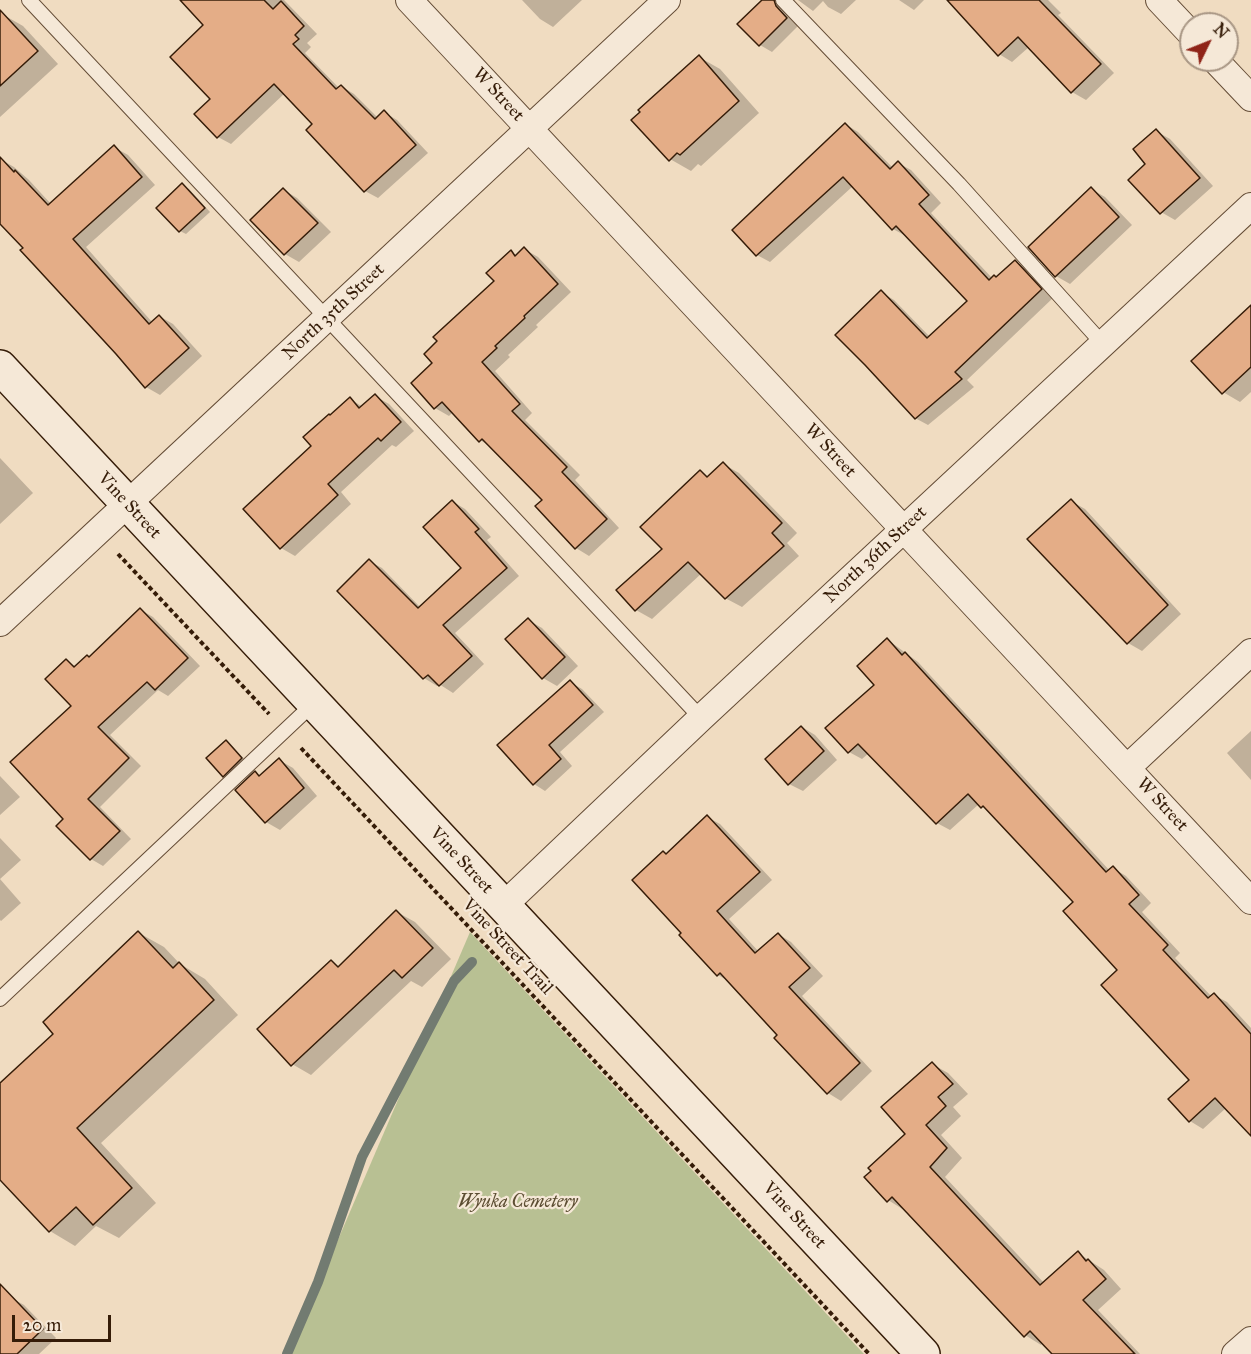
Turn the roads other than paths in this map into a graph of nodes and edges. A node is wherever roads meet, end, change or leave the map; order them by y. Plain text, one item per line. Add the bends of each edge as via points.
1 (29, 0) edge
2 (409, 0) edge
3 (667, 0) edge
4 (783, 0) edge
5 (1159, 0) edge
6 (1179, 21) edge
7 (1226, 72) edge
8 (1251, 98) edge
9 (530, 129) junction
10 (1251, 206) edge
11 (327, 320) junction
12 (1103, 344) junction
13 (0, 367) edge
14 (128, 504) junction
15 (903, 530) junction
16 (0, 623) edge
17 (1251, 652) edge
18 (313, 704) junction
19 (701, 718) junction
20 (1127, 768) junction
21 (1251, 901) edge
22 (503, 906) junction
23 (0, 999) edge
24 (1251, 1340) edge
25 (923, 1354) edge
26 (1236, 1354) edge

1 - 11 lane
2 - 9 street, W Street
3 - 9 street, North 35th Street
4 - 12 lane via 959,184
5 - 6 street
7 - 8 street
9 - 11 street, North 35th Street
9 - 15 street, W Street
10 - 12 street, North 36th Street
11 - 14 street, North 35th Street
11 - 19 lane
12 - 15 street, North 36th Street
13 - 14 main road, Vine Street
14 - 16 street, North 35th Street
14 - 18 main road, Vine Street
15 - 19 street, North 36th Street
15 - 20 street, W Street
17 - 20 street
18 - 22 main road, Vine Street
18 - 23 lane
19 - 22 street, North 36th Street
20 - 21 street, W Street
22 - 25 main road, Vine Street
24 - 26 street

